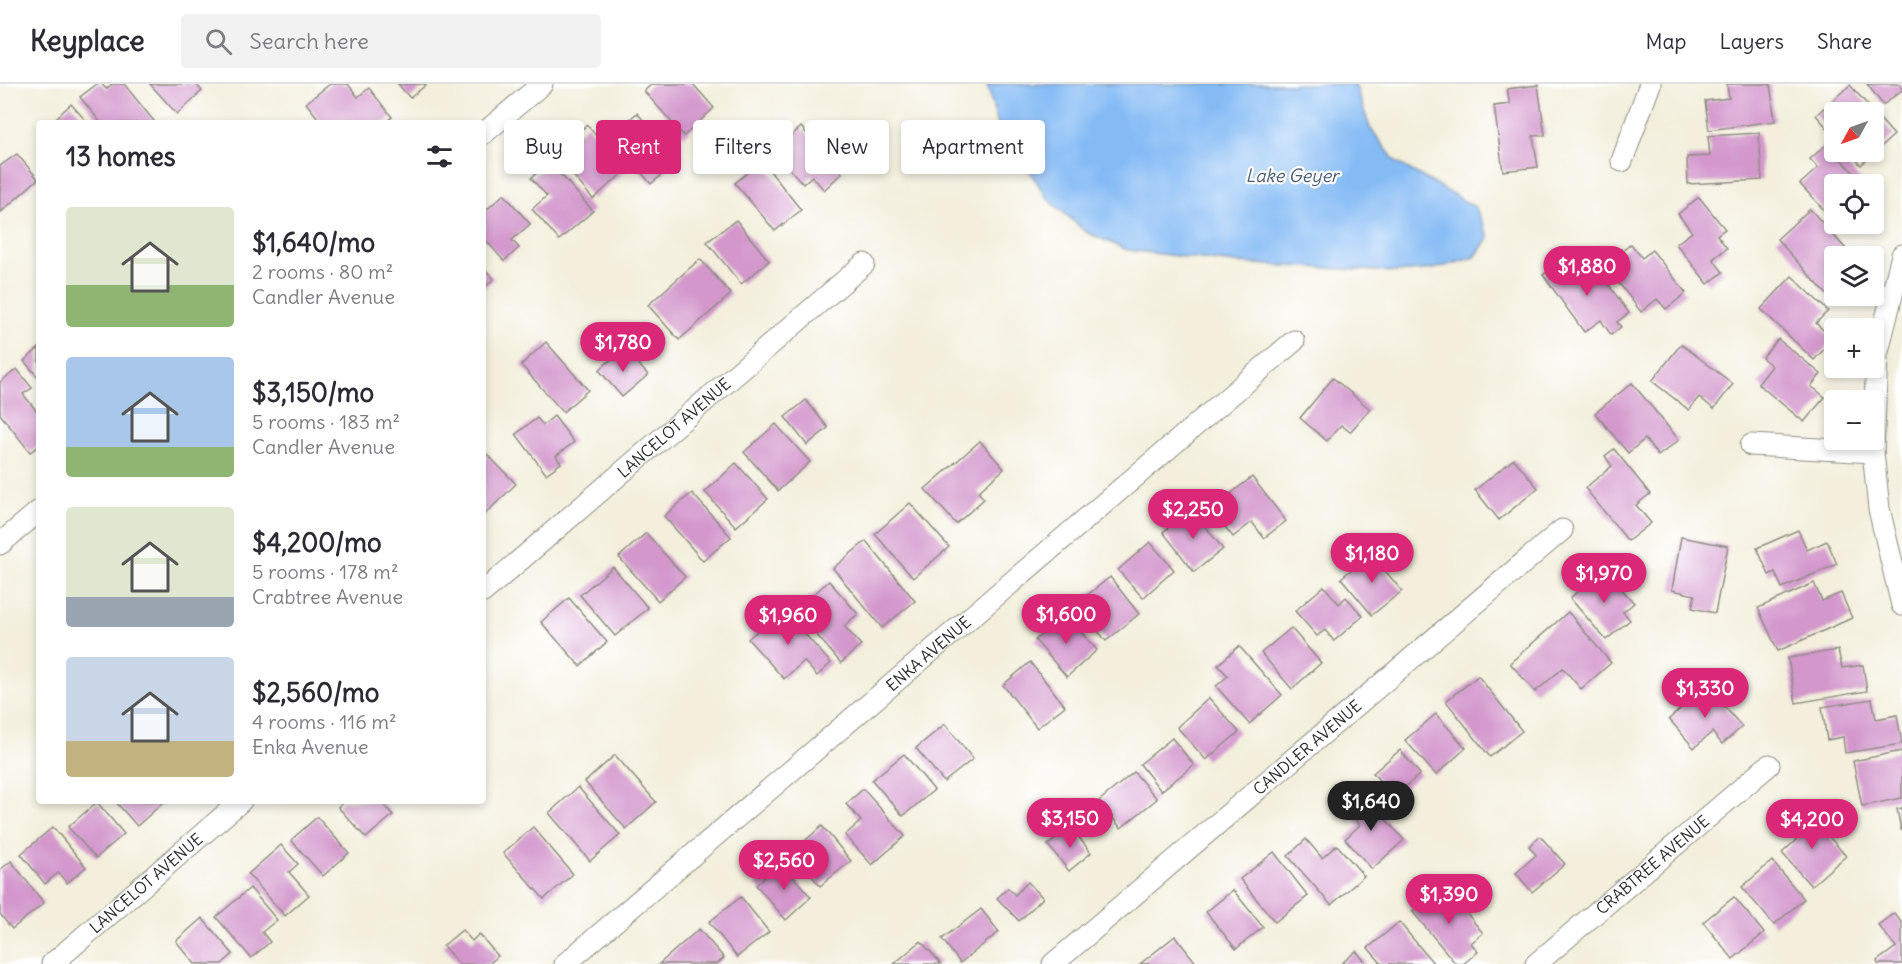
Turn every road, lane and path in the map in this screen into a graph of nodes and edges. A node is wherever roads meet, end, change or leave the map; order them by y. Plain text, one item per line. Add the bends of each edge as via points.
1 (542, 84) edge
2 (1650, 84) edge
3 (486, 131) edge
4 (1622, 161) dead end
5 (1902, 255) edge
6 (864, 264) dead end
7 (1294, 341) dead end
8 (1751, 445) dead end
9 (1873, 452) junction
10 (36, 514) edge
11 (1562, 530) dead end
12 (0, 544) edge
13 (486, 589) edge
14 (1902, 605) edge
15 (1769, 765) dead end
16 (238, 804) edge
17 (52, 964) edge
18 (565, 964) edge
19 (1053, 964) edge
20 (1536, 964) edge

1 - 3 street
2 - 4 street
5 - 9 street via 1877,355
6 - 13 street, LANCELOT AVENUE
7 - 18 street, ENKA AVENUE
8 - 9 street
9 - 14 street via 1879,510
10 - 12 street
11 - 19 street, CANDLER AVENUE
15 - 20 street, CRABTREE AVENUE
16 - 17 street, LANCELOT AVENUE

